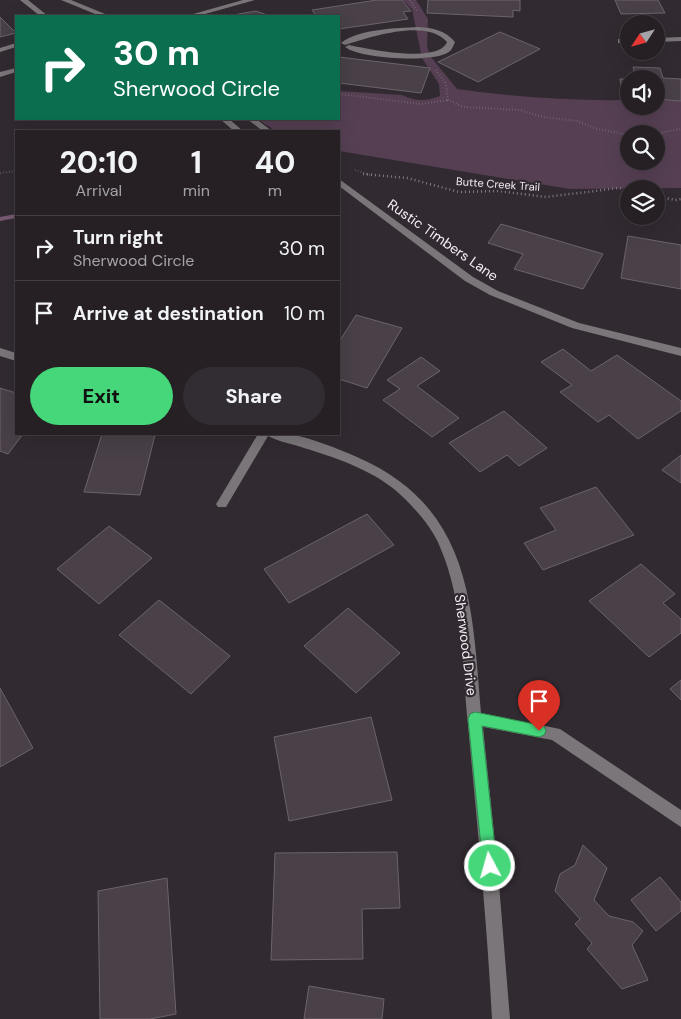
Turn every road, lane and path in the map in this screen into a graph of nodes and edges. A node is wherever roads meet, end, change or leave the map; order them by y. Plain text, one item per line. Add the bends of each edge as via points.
1 (24, 0) edge
2 (65, 0) edge
3 (251, 0) edge
4 (410, 0) edge
5 (43, 15) edge
6 (103, 15) edge
7 (194, 15) edge
8 (422, 29) junction
9 (681, 39) edge
10 (665, 40) edge
11 (344, 44) edge
12 (15, 45) edge
13 (0, 50) edge
14 (424, 54) junction
15 (15, 70) edge
16 (0, 75) edge
17 (340, 94) edge
18 (448, 100) junction
19 (225, 120) edge
20 (252, 120) edge
21 (681, 129) edge
22 (238, 130) edge
23 (267, 130) edge
24 (665, 132) edge
25 (620, 133) edge
26 (348, 166) dead end
27 (15, 171) edge
28 (0, 173) edge
29 (340, 183) edge
30 (620, 188) edge
31 (665, 198) edge
32 (681, 199) edge
33 (0, 352) edge
34 (681, 352) edge
35 (15, 358) edge
36 (263, 435) edge
37 (276, 435) edge
38 (222, 504) dead end
39 (475, 719) junction
40 (681, 819) edge
41 (501, 1019) edge

1 - 5 street
2 - 6 street
3 - 7 street
4 - 8 path via 420,14
8 - 11 street via 356,37
8 - 14 street via 442,33 451,42 443,52
9 - 10 street
11 - 14 street via 402,55
12 - 13 street
14 - 18 path via 445,81 449,90
15 - 16 street
17 - 18 path via 422,104
18 - 25 path via 463,107 520,110 543,117 578,121
19 - 22 street
20 - 23 street
21 - 24 path
26 - 30 path, Butte Creek Trail via 365,175 408,178 459,192 498,191 546,197
27 - 28 path
29 - 34 street, Rustic Timbers Lane via 469,279 494,293 576,326
31 - 32 path
33 - 35 street
36 - 38 street
37 - 39 street, Sherwood Drive via 343,457 390,479 437,528 452,557 462,603
39 - 40 street via 555,734
39 - 41 street, Sherwood Drive via 496,921

